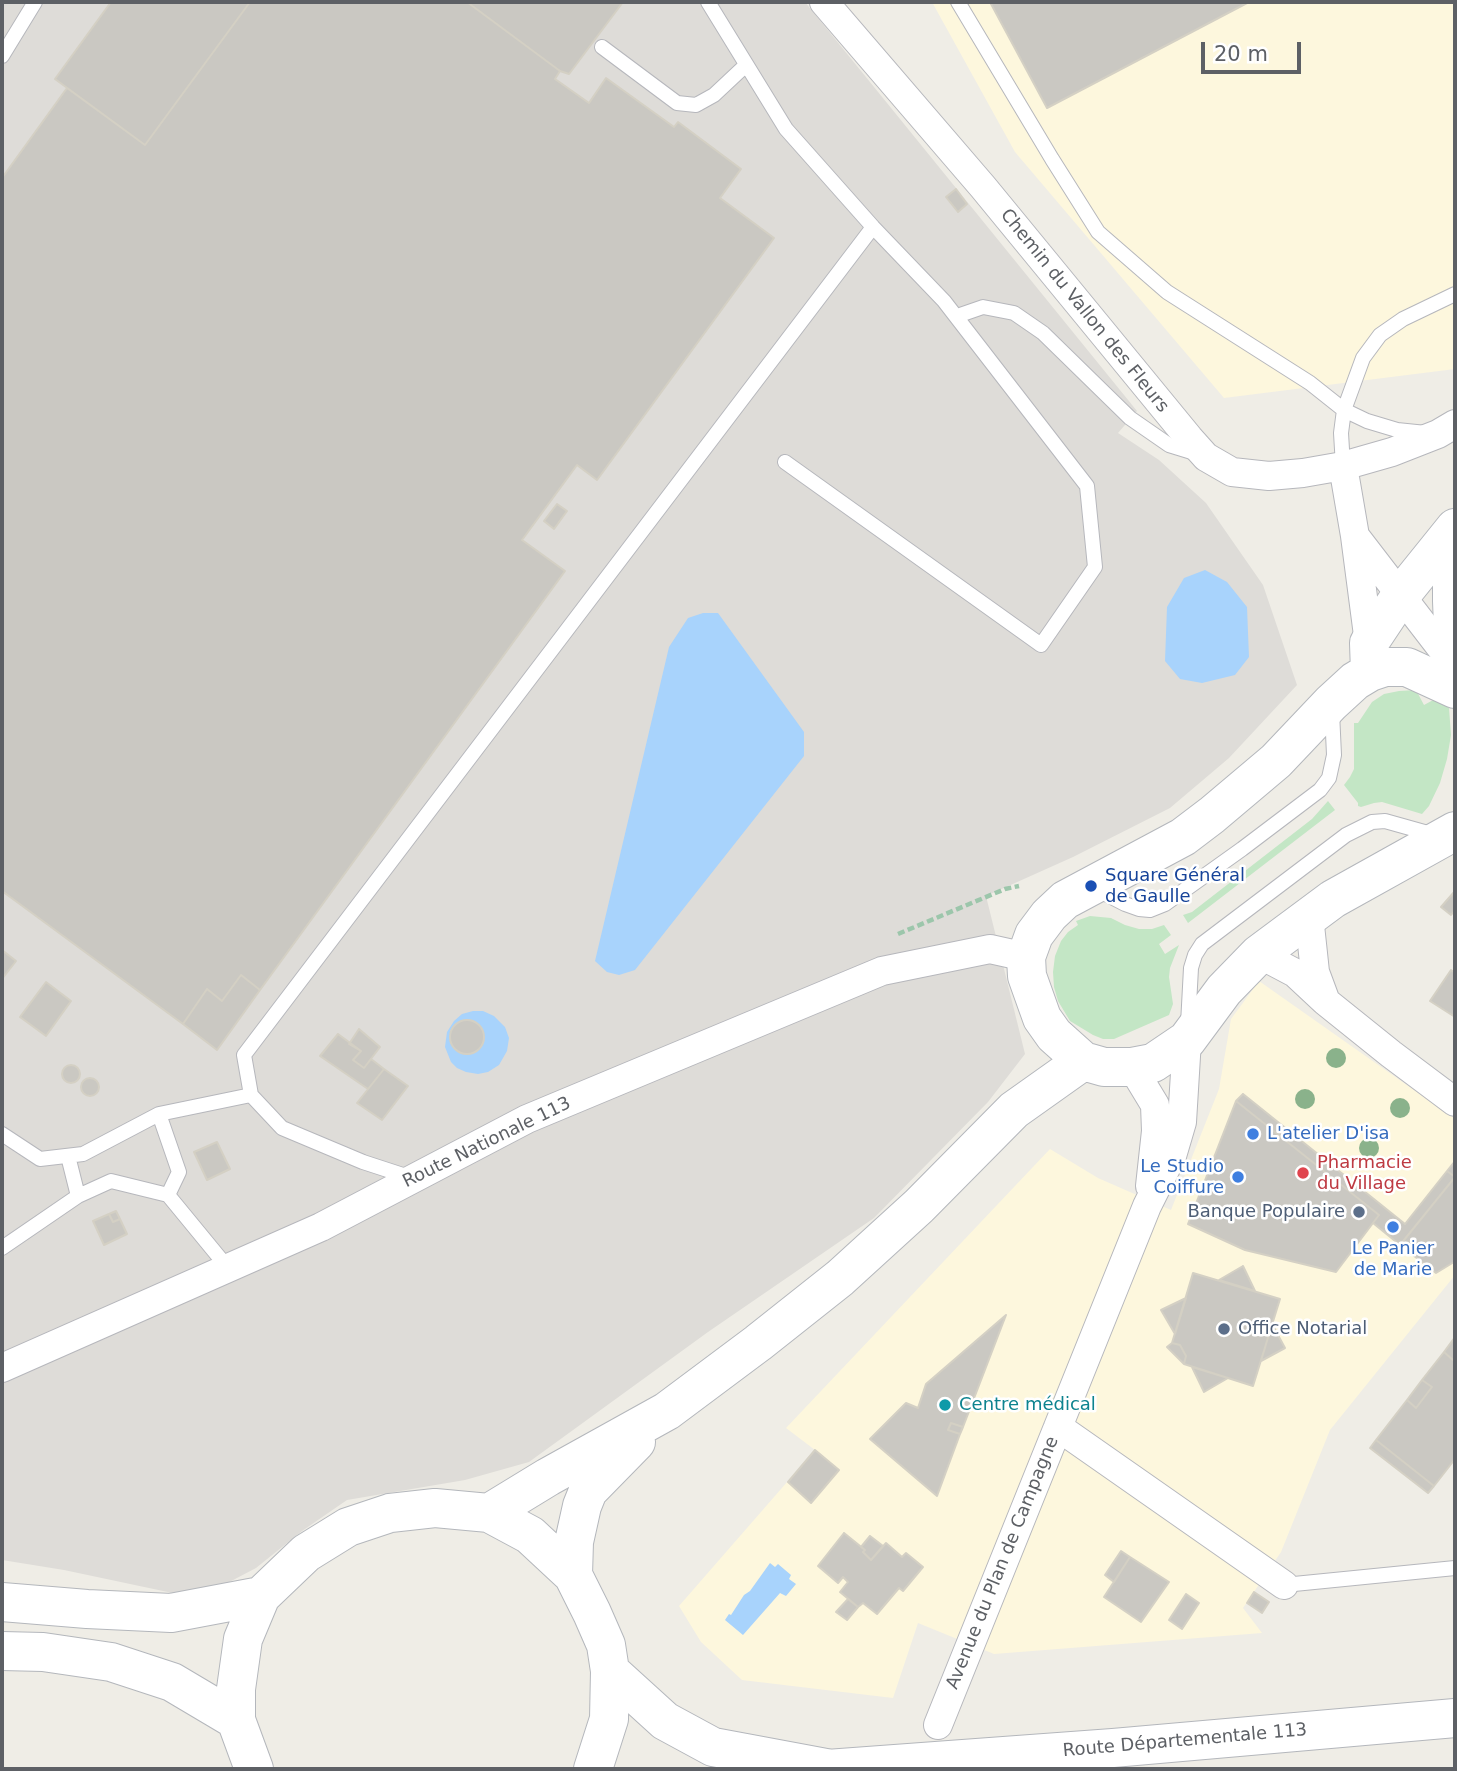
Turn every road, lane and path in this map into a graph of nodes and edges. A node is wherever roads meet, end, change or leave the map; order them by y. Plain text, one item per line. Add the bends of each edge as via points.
1 (35, 2) edge
2 (708, 2) edge
3 (824, 2) edge
4 (958, 2) edge
5 (602, 47) dead end
6 (2, 57) edge
7 (746, 65) junction
8 (873, 227) junction
9 (1455, 294) edge
10 (957, 316) junction
11 (1343, 410) junction
12 (1446, 429) edge
13 (1206, 457) junction
14 (785, 462) dead end
15 (1343, 466) junction
16 (1454, 530) edge
17 (1355, 536) junction
18 (1401, 595) junction
19 (1369, 657) junction
20 (1455, 666) edge
21 (1455, 674) edge
22 (1455, 689) edge
23 (1331, 703) junction
24 (1450, 834) edge
25 (1019, 886) dead end
26 (1091, 886) junction
27 (1309, 916) junction
28 (890, 937) dead end
29 (1259, 954) junction
30 (1026, 957) junction
31 (1325, 1002) junction
32 (1054, 1035) junction
33 (1187, 1040) junction
34 (1083, 1061) junction
35 (1132, 1067) junction
36 (251, 1095) junction
37 (1455, 1101) edge
38 (1014, 1110) junction
39 (159, 1114) junction
40 (2, 1134) edge
41 (68, 1156) junction
42 (413, 1179) junction
43 (168, 1195) junction
44 (78, 1196) junction
45 (1147, 1206) junction
46 (2, 1248) edge
47 (228, 1268) junction
48 (2, 1368) edge
49 (667, 1411) junction
50 (1058, 1427) junction
51 (489, 1513) junction
52 (1455, 1568) edge
53 (572, 1575) junction
54 (1284, 1585) joint
55 (261, 1596) junction
56 (2, 1602) edge
57 (2, 1651) edge
58 (610, 1671) junction
59 (1455, 1718) edge
60 (236, 1720) junction
61 (938, 1725) dead end
62 (254, 1769) edge
63 (593, 1769) edge
64 (829, 1769) edge

1 - 6 lane
2 - 7 lane
3 - 13 street, Chemin du Vallon des Fleurs
4 - 11 lane via 1098,232 1167,292 1310,383
5 - 7 lane via 677,103 696,105
7 - 8 lane via 786,129
8 - 10 lane
8 - 36 lane via 244,1055
9 - 11 lane via 1380,335 1363,358
10 - 13 lane via 984,307 1014,313 1043,333 1130,418 1169,445
10 - 14 lane via 1087,486 1095,567 1041,645
11 - 12 lane via 1396,430
11 - 15 lane
12 - 15 street, Chemin du Vallon des Fleurs
13 - 15 street, Chemin du Vallon des Fleurs via 1233,472 1269,477
15 - 17 street
16 - 18 main road
16 - 20 main road
17 - 18 street
17 - 19 street
18 - 19 main road
18 - 20 street
19 - 22 main road via 1385,667 1407,667
19 - 23 main road via 1355,681
20 - 21 main road
23 - 26 main road via 1276,761 1212,815 1182,837
23 - 26 lane via 1334,755 1329,778 1320,790 1165,904 1139,909
24 - 27 main road
24 - 33 lane via 1372,822 1346,835 1202,944 1191,968
25 - 28 path
26 - 30 main road via 1049,915 1034,935
27 - 29 main road
27 - 31 street via 1315,972
29 - 31 street via 1295,973
29 - 33 main road via 1224,990
30 - 32 main road via 1027,976 1042,1018
30 - 42 street, Route Nationale 113 via 990,949 882,971 527,1119
31 - 37 street
32 - 34 main road
32 - 38 main road
33 - 35 main road via 1153,1063
33 - 45 street, Avenue du Plan de Campagne via 1182,1122 1172,1156
34 - 35 main road
34 - 38 main road
35 - 45 street, Avenue du Plan de Campagne via 1155,1105
36 - 39 lane
36 - 42 lane via 282,1128
38 - 49 main road via 840,1278
39 - 41 lane via 83,1154
39 - 43 lane via 179,1172
40 - 41 lane via 40,1159
41 - 44 lane
42 - 47 street, Route Nationale 113
43 - 44 lane via 111,1181
43 - 47 lane
44 - 46 lane
45 - 50 street, Avenue du Plan de Campagne
47 - 48 street, Route Nationale 113
49 - 51 main road
49 - 53 main road via 588,1491 574,1542
50 - 54 street
50 - 61 street, Avenue du Plan de Campagne
51 - 53 main road via 530,1535
51 - 55 main road via 436,1508 390,1513 348,1527 306,1553
52 - 54 lane
53 - 58 main road via 606,1645
55 - 56 main road via 171,1613
55 - 60 main road via 243,1639
57 - 60 main road via 111,1662 172,1682
58 - 63 main road via 609,1719
58 - 64 main road, Route Départementale 113 via 664,1721 713,1747
59 - 64 main road, Route Départementale 113
60 - 62 main road

